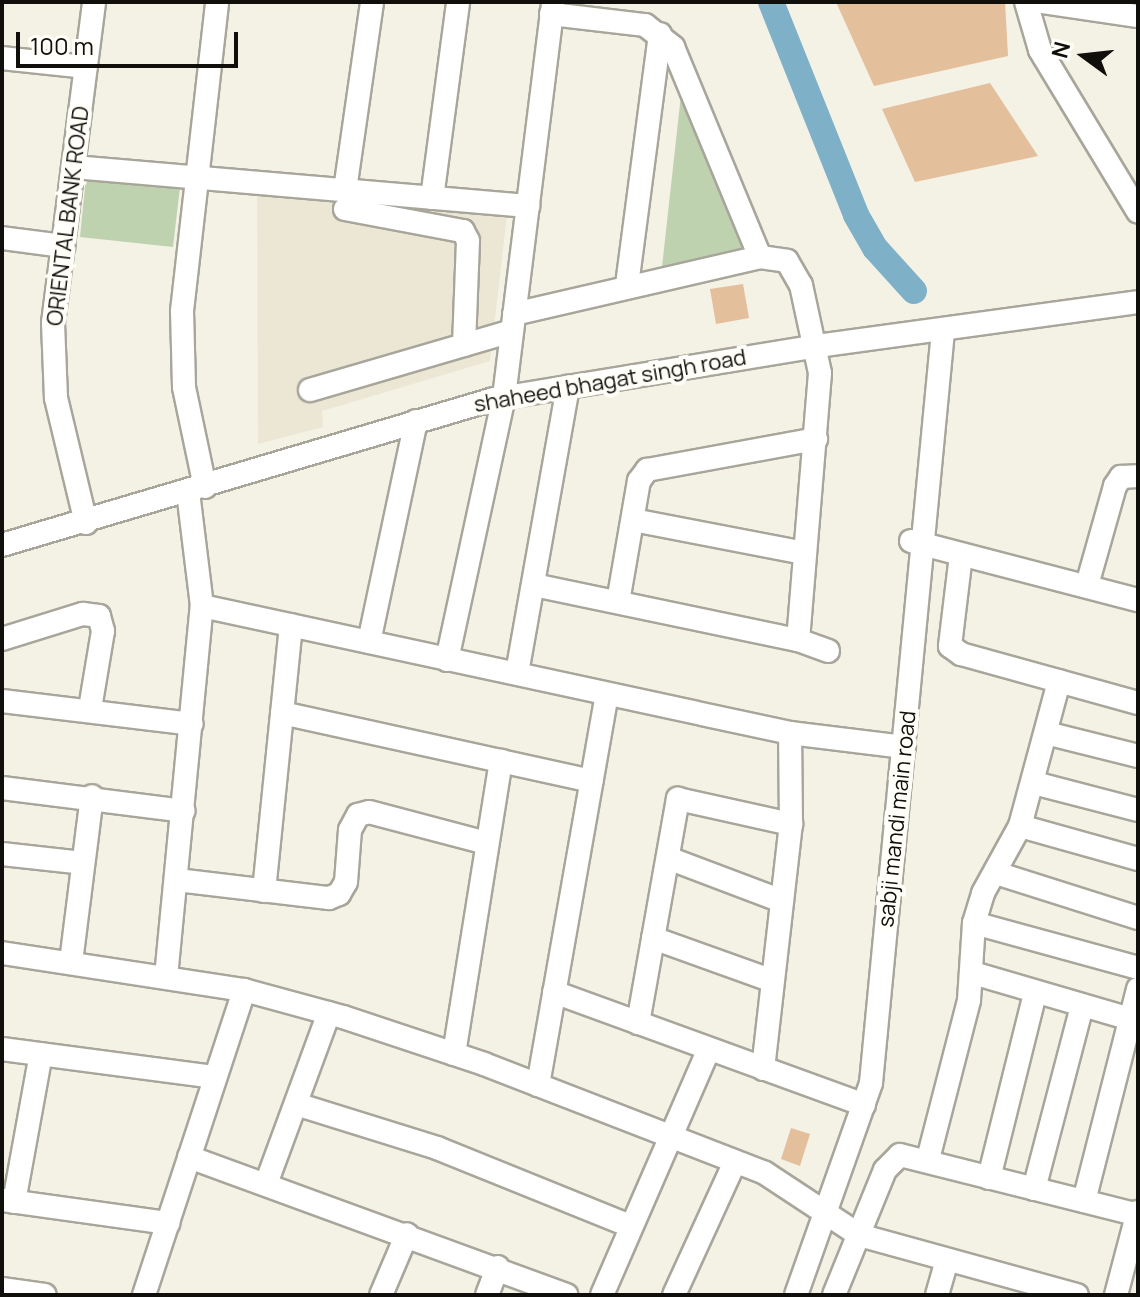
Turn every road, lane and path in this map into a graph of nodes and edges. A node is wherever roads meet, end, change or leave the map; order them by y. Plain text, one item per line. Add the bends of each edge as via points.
1 (94, 2) edge
2 (217, 2) edge
3 (372, 2) edge
4 (458, 2) edge
5 (1026, 2) edge
6 (1043, 2) edge
7 (552, 8) edge
8 (1138, 16) edge
9 (660, 34) junction
10 (2, 58) edge
11 (86, 67) junction
12 (73, 167) junction
13 (193, 177) junction
14 (432, 198) junction
15 (345, 200) junction
16 (528, 206) junction
17 (1138, 212) edge
18 (2, 238) edge
19 (63, 246) junction
20 (760, 257) junction
21 (627, 285) junction
22 (1138, 302) edge
23 (513, 322) junction
24 (937, 332) junction
25 (464, 345) junction
26 (817, 346) junction
27 (568, 386) junction
28 (310, 390) dead end
29 (504, 397) junction
30 (416, 421) junction
31 (816, 439) junction
32 (1138, 476) edge
33 (196, 490) junction
34 (633, 520) junction
35 (86, 523) junction
36 (917, 543) junction
37 (2, 545) edge
38 (805, 553) junction
39 (961, 555) junction
40 (534, 585) junction
41 (1087, 585) junction
42 (1138, 600) edge
43 (618, 602) junction
44 (202, 606) junction
45 (291, 625) junction
46 (2, 639) edge
47 (798, 640) junction
48 (369, 642) junction
49 (828, 651) dead end
50 (447, 660) junction
51 (517, 673) junction
52 (1059, 681) junction
53 (607, 695) junction
54 (2, 701) edge
55 (1138, 703) edge
56 (90, 709) junction
57 (282, 713) junction
58 (192, 724) junction
59 (790, 733) junction
60 (1046, 733) junction
61 (898, 746) junction
62 (1138, 756) edge
63 (501, 761) junction
64 (592, 781) junction
65 (1034, 783) junction
66 (2, 788) edge
67 (92, 796) junction
68 (1138, 810) edge
69 (184, 811) junction
70 (791, 824) junction
71 (1020, 826) junction
72 (486, 843) junction
73 (2, 854) edge
74 (668, 858) junction
75 (1138, 859) edge
76 (83, 863) junction
77 (996, 873) junction
78 (177, 880) junction
79 (264, 891) junction
80 (782, 901) junction
81 (1138, 918) edge
82 (974, 923) junction
83 (653, 938) junction
84 (2, 953) edge
85 (71, 962) junction
86 (1138, 968) edge
87 (973, 973) junction
88 (166, 977) junction
89 (773, 981) junction
90 (1138, 989) edge
91 (244, 990) junction
92 (554, 992) junction
93 (1035, 994) junction
94 (1082, 1006) junction
95 (329, 1013) junction
96 (1130, 1019) junction
97 (638, 1023) junction
98 (2, 1049) edge
99 (709, 1049) junction
100 (41, 1054) junction
101 (454, 1054) junction
102 (763, 1069) junction
103 (215, 1077) junction
104 (538, 1085) junction
105 (858, 1103) junction
106 (296, 1104) junction
107 (667, 1136) junction
108 (189, 1157) junction
109 (928, 1159) junction
110 (735, 1162) junction
111 (989, 1178) junction
112 (266, 1184) junction
113 (1034, 1189) junction
114 (8, 1201) edge
115 (1084, 1201) junction
116 (821, 1208) junction
117 (1138, 1214) edge
118 (168, 1223) junction
119 (630, 1226) junction
120 (407, 1234) junction
121 (859, 1235) junction
122 (947, 1261) junction
123 (498, 1267) junction
124 (2, 1289) edge
125 (45, 1295) edge
126 (144, 1295) edge
127 (381, 1295) edge
128 (487, 1295) edge
129 (567, 1295) edge
130 (602, 1295) edge
131 (674, 1295) edge
132 (781, 1295) edge
133 (796, 1295) edge
134 (834, 1295) edge
135 (937, 1295) edge
136 (1077, 1295) edge
137 (1116, 1295) edge

1 - 11 street, ORIENTAL BANK ROAD
2 - 13 street
3 - 15 street
4 - 14 street
5 - 17 street via 1040,50
6 - 8 street
7 - 9 street via 625,20
7 - 16 street
9 - 20 street via 680,58
9 - 21 street
10 - 11 street
11 - 12 street, ORIENTAL BANK ROAD
12 - 13 street
12 - 19 street, ORIENTAL BANK ROAD
13 - 15 street
13 - 33 street via 182,311
14 - 15 street
14 - 16 street
15 - 25 street via 463,231 468,241
16 - 23 street
18 - 19 street
19 - 35 street, ORIENTAL BANK ROAD via 53,323 56,398
20 - 21 street
20 - 26 street via 787,261 795,270
21 - 23 street
22 - 24 street, shaheed bhagat singh road
23 - 25 street
23 - 29 street
24 - 26 street, shaheed bhagat singh road
24 - 36 street, sabji mandi main road
25 - 28 street
26 - 27 street, shaheed bhagat singh road
26 - 31 street
27 - 29 street, shaheed bhagat singh road
27 - 40 street
29 - 30 street, shaheed bhagat singh road
29 - 50 street
30 - 33 street, shaheed bhagat singh road
30 - 48 street
31 - 34 street via 658,465 639,481
31 - 38 street
32 - 41 street via 1121,477 1115,486
33 - 35 street, shaheed bhagat singh road
33 - 44 street
34 - 38 street
34 - 43 street
35 - 37 street, shaheed bhagat singh road
36 - 39 street
36 - 61 street, sabji mandi main road
38 - 47 street
39 - 41 street
39 - 52 street via 950,646
40 - 43 street
40 - 51 street
41 - 42 street
43 - 47 street
44 - 45 street
44 - 58 street
45 - 48 street
45 - 57 street
46 - 56 street via 83,614 99,616 103,631
47 - 49 street
48 - 50 street
50 - 51 street
51 - 53 street
52 - 55 street
52 - 60 street
53 - 59 street
53 - 64 street
54 - 56 street
56 - 58 street
57 - 63 street
57 - 79 street
58 - 69 street
59 - 61 street
59 - 70 street
60 - 62 street
60 - 65 street
61 - 105 street, sabji mandi main road via 872,1068
63 - 64 street
63 - 72 street
64 - 92 street
65 - 68 street
65 - 71 street
66 - 67 street
67 - 69 street
67 - 76 street
69 - 78 street
70 - 74 street via 678,799
70 - 80 street
71 - 75 street
71 - 77 street
72 - 79 street via 369,812 358,815 350,830 346,882 339,894 329,898
72 - 101 street
73 - 76 street
74 - 80 street
74 - 83 street
76 - 85 street
77 - 81 street
77 - 82 street
78 - 79 street
78 - 88 street
80 - 89 street
82 - 86 street
82 - 87 street
83 - 89 street
83 - 97 street
84 - 85 street
85 - 88 street
87 - 93 street
87 - 109 street
88 - 91 street
89 - 102 street
90 - 96 street
91 - 95 street
91 - 103 street
92 - 97 street
92 - 104 street
93 - 94 street
93 - 111 street
94 - 96 street
94 - 113 street
95 - 101 street
95 - 106 street
96 - 115 street
97 - 99 street
98 - 100 street
99 - 102 street
99 - 107 street
100 - 103 street
100 - 114 street
101 - 104 street
102 - 105 street
103 - 108 street
104 - 107 street
105 - 116 street, sabji mandi main road
106 - 112 street
106 - 119 street via 437,1148
107 - 110 street
107 - 119 street
108 - 112 street
108 - 118 street
109 - 111 street
109 - 121 street via 900,1155 891,1161
110 - 116 street via 787,1183
110 - 131 street
111 - 113 street
112 - 120 street
113 - 115 street
114 - 118 street
115 - 117 street
116 - 121 street
116 - 132 street
116 - 133 street, sabji mandi main road
117 - 137 street
118 - 126 street
119 - 130 street
120 - 123 street
120 - 127 street
121 - 122 street
121 - 134 street
122 - 135 street
122 - 136 street
123 - 128 street
123 - 129 street
124 - 125 street

